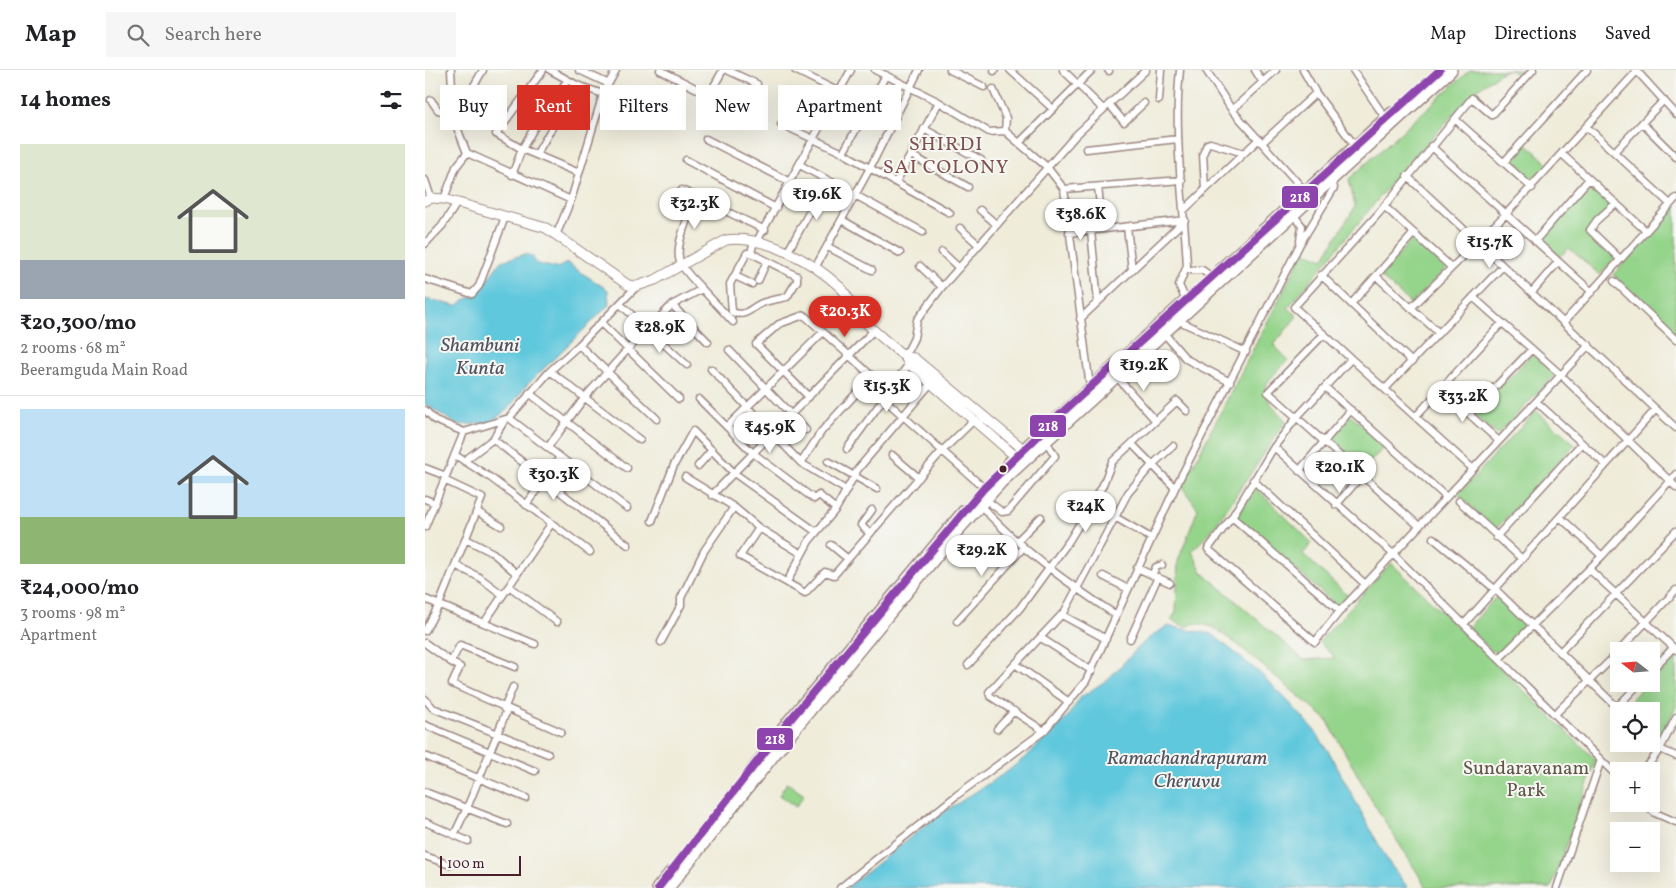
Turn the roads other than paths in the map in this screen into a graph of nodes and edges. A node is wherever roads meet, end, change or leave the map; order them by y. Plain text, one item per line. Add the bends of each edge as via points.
1 (451, 70) edge
2 (483, 70) edge
3 (543, 70) edge
4 (550, 70) edge
5 (579, 70) edge
6 (616, 70) edge
7 (660, 70) edge
8 (723, 70) edge
9 (727, 70) edge
10 (795, 70) edge
11 (851, 70) edge
12 (875, 70) edge
13 (919, 70) edge
14 (950, 70) edge
15 (1010, 70) edge
16 (1063, 70) edge
17 (1092, 70) edge
18 (1146, 70) edge
19 (1161, 70) edge
20 (1180, 70) edge
21 (1206, 70) edge
22 (1255, 70) edge
23 (1276, 70) edge
24 (1303, 70) edge
25 (1353, 70) edge
26 (1533, 70) edge
27 (1587, 70) edge
28 (1637, 71) edge
29 (806, 72) edge
30 (1444, 73) edge
31 (886, 75) junction
32 (567, 81) junction
33 (607, 83) joint
34 (1263, 83) junction
35 (757, 84) dead end
36 (452, 85) edge
37 (474, 85) edge
38 (577, 85) edge
39 (827, 85) edge
40 (843, 85) edge
41 (1078, 85) junction
42 (984, 87) dead end
43 (911, 88) junction
44 (993, 89) dead end
45 (1316, 93) junction
46 (431, 100) dead end
47 (1159, 100) dead end
48 (1663, 100) junction
49 (939, 102) junction
50 (1144, 103) dead end
51 (600, 104) edge
52 (1109, 104) junction
53 (1053, 109) junction
54 (1103, 109) junction
55 (1231, 110) junction
56 (440, 111) edge
57 (1676, 114) edge
58 (1386, 119) junction
59 (1455, 119) junction
60 (1642, 123) junction
61 (1587, 127) junction
62 (458, 130) edge
63 (551, 130) edge
64 (795, 130) edge
65 (818, 130) edge
66 (924, 130) junction
67 (1005, 131) junction
68 (814, 138) junction
69 (706, 139) dead end
70 (1178, 139) junction
71 (1261, 141) junction
72 (1020, 142) junction
73 (1355, 146) junction
74 (1431, 146) junction
75 (522, 149) junction
76 (1086, 149) dead end
77 (1614, 152) junction
78 (467, 153) junction
79 (843, 153) junction
80 (1243, 154) junction
81 (1562, 154) junction
82 (536, 155) junction
83 (911, 155) junction
84 (1676, 156) edge
85 (686, 160) dead end
86 (981, 160) dead end
87 (1504, 162) junction
88 (800, 165) junction
89 (1047, 167) junction
90 (870, 168) junction
91 (579, 173) junction
92 (512, 175) junction
93 (1407, 176) junction
94 (1333, 179) junction
95 (1589, 179) junction
96 (425, 180) edge
97 (827, 180) junction
98 (1182, 180) junction
99 (790, 182) junction
100 (896, 182) junction
101 (1098, 186) junction
102 (968, 187) dead end
103 (1532, 188) junction
104 (1064, 189) junction
105 (1205, 189) junction
106 (682, 190) dead end
107 (1305, 191) junction
108 (856, 195) junction
109 (695, 196) junction
110 (1676, 198) edge
111 (428, 199) edge
112 (444, 199) junction
113 (571, 200) junction
114 (457, 203) junction
115 (1615, 204) junction
116 (1670, 204) junction
117 (1100, 205) dead end
118 (1384, 206) junction
119 (776, 208) junction
120 (980, 210) dead end
121 (1184, 210) junction
122 (950, 213) dead end
123 (1293, 214) junction
124 (1506, 214) junction
125 (505, 217) junction
126 (842, 220) junction
127 (1185, 220) junction
128 (997, 225) junction
129 (1127, 227) junction
130 (960, 228) dead end
131 (765, 230) junction
132 (1091, 231) junction
133 (1645, 231) junction
134 (923, 232) dead end
135 (557, 233) junction
136 (1069, 233) junction
137 (1414, 233) junction
138 (1535, 240) junction
139 (756, 241) junction
140 (1479, 242) junction
141 (425, 244) edge
142 (1300, 244) junction
143 (979, 246) junction
144 (828, 247) junction
145 (942, 252) dead end
146 (751, 253) junction
147 (787, 253) junction
148 (900, 253) dead end
149 (1620, 259) junction
150 (767, 261) junction
151 (1559, 262) junction
152 (681, 264) junction
153 (920, 266) dead end
154 (1503, 266) junction
155 (1451, 267) junction
156 (815, 268) junction
157 (959, 268) junction
158 (872, 270) dead end
159 (1132, 270) junction
160 (1187, 270) junction
161 (1321, 275) junction
162 (735, 276) junction
163 (1376, 276) junction
164 (1212, 277) junction
165 (425, 279) edge
166 (1614, 281) dead end
167 (637, 286) junction
168 (942, 287) junction
169 (702, 289) junction
170 (1532, 292) junction
171 (1592, 292) junction
172 (1473, 297) junction
173 (1186, 301) junction
174 (1098, 302) junction
175 (620, 304) junction
176 (1351, 304) junction
177 (672, 305) junction
178 (1411, 308) junction
179 (1080, 319) junction
180 (1177, 320) junction
181 (733, 322) dead end
182 (1564, 322) junction
183 (601, 323) junction
184 (1502, 323) junction
185 (648, 328) junction
186 (874, 330) junction
187 (823, 332) junction
188 (1163, 332) junction
189 (1439, 333) junction
190 (1323, 334) junction
191 (1150, 339) junction
192 (1676, 340) edge
193 (708, 342) dead end
194 (579, 345) junction
195 (1589, 345) junction
196 (1140, 348) junction
197 (627, 349) junction
198 (1532, 349) junction
199 (729, 350) dead end
200 (1246, 352) junction
201 (849, 356) junction
202 (907, 358) junction
203 (1351, 359) junction
204 (1412, 362) junction
205 (687, 365) dead end
206 (711, 369) dead end
207 (550, 370) junction
208 (606, 371) junction
209 (783, 372) junction
210 (1116, 376) junction
211 (1563, 377) junction
212 (1231, 382) junction
213 (866, 383) junction
214 (931, 383) junction
215 (1090, 387) junction
216 (1325, 387) junction
217 (767, 388) junction
218 (1385, 389) junction
219 (1441, 389) junction
220 (529, 393) junction
221 (585, 397) junction
222 (809, 397) junction
223 (679, 399) dead end
224 (699, 399) dead end
225 (884, 400) junction
226 (1540, 405) dead end
227 (748, 407) junction
228 (1656, 409) junction
229 (425, 410) edge
230 (1351, 410) junction
231 (1187, 411) dead end
232 (1469, 414) junction
233 (791, 415) junction
234 (903, 416) junction
235 (1415, 416) junction
236 (1297, 417) junction
237 (507, 419) junction
238 (657, 419) dead end
239 (973, 420) junction
240 (1156, 421) junction
241 (566, 422) junction
242 (727, 427) junction
243 (1676, 428) edge
244 (806, 430) dead end
245 (465, 432) junction
246 (773, 433) junction
247 (493, 439) junction
248 (1045, 439) junction
249 (640, 440) dead end
250 (1325, 441) junction
251 (1499, 441) junction
252 (1629, 441) junction
253 (1582, 443) junction
254 (1132, 444) junction
255 (1173, 446) dead end
256 (549, 447) junction
257 (1274, 447) junction
258 (847, 449) dead end
259 (712, 450) junction
260 (942, 451) junction
261 (753, 453) junction
262 (1019, 453) junction
263 (455, 455) junction
264 (892, 455) dead end
265 (560, 457) junction
266 (464, 461) junction
267 (828, 461) dead end
268 (801, 463) junction
269 (1152, 465) junction
270 (698, 466) dead end
271 (1606, 466) junction
272 (425, 468) edge
273 (627, 468) dead end
274 (1471, 468) junction
275 (1299, 471) junction
276 (734, 473) junction
277 (1676, 474) edge
278 (1362, 475) junction
279 (685, 477) dead end
280 (853, 477) junction
281 (445, 478) junction
282 (919, 478) junction
283 (544, 479) junction
284 (1253, 480) junction
285 (1670, 481) junction
286 (1676, 487) edge
287 (1175, 488) junction
288 (877, 489) dead end
289 (846, 490) junction
290 (712, 495) junction
291 (983, 497) junction
292 (1446, 498) junction
293 (425, 500) edge
294 (1459, 501) dead end
295 (435, 503) junction
296 (526, 505) junction
297 (1336, 505) junction
298 (735, 507) junction
299 (627, 508) dead end
300 (836, 509) junction
301 (872, 510) dead end
302 (477, 512) junction
303 (1041, 517) dead end
304 (1115, 517) junction
305 (1232, 517) junction
306 (1560, 517) junction
307 (652, 520) dead end
308 (551, 524) junction
309 (501, 526) dead end
310 (1419, 526) junction
311 (425, 527) edge
312 (759, 528) junction
313 (815, 531) junction
314 (1676, 531) edge
315 (869, 534) junction
316 (1496, 536) junction
317 (1151, 538) junction
318 (1433, 538) dead end
319 (466, 539) junction
320 (1017, 542) junction
321 (628, 545) dead end
322 (831, 545) dead end
323 (1023, 548) junction
324 (590, 552) dead end
325 (802, 554) junction
326 (1393, 554) junction
327 (1602, 556) junction
328 (848, 559) junction
329 (1522, 559) junction
330 (455, 565) junction
331 (1162, 565) dead end
332 (1137, 568) junction
333 (1048, 569) junction
334 (1589, 569) junction
335 (919, 570) junction
336 (517, 574) junction
337 (1103, 576) dead end
338 (1155, 576) junction
339 (787, 582) junction
340 (1170, 583) dead end
341 (1365, 584) junction
342 (509, 586) junction
343 (1128, 588) junction
344 (1078, 590) junction
345 (1495, 590) junction
346 (1676, 590) edge
347 (1615, 594) junction
348 (503, 595) junction
349 (1669, 598) junction
350 (425, 599) edge
351 (1676, 604) edge
352 (439, 605) junction
353 (1339, 611) junction
354 (1062, 615) junction
355 (1116, 615) junction
356 (957, 621) dead end
357 (557, 622) dead end
358 (483, 623) junction
359 (1646, 623) junction
360 (1464, 624) junction
361 (1532, 625) junction
362 (425, 631) edge
363 (1041, 638) junction
364 (1131, 639) dead end
365 (1106, 640) junction
366 (661, 642) dead end
367 (1628, 642) edge
368 (425, 643) edge
369 (535, 644) dead end
370 (1675, 649) edge
371 (1560, 652) junction
372 (1499, 659) junction
373 (1610, 660) edge
374 (451, 662) junction
375 (1660, 663) edge
376 (1015, 664) junction
377 (968, 665) dead end
378 (515, 667) dead end
379 (1092, 671) junction
380 (1590, 681) junction
381 (513, 687) dead end
382 (1633, 692) edge
383 (425, 698) edge
384 (1069, 702) junction
385 (1612, 702) edge
386 (1625, 702) edge
387 (506, 709) junction
388 (1014, 711) junction
389 (1556, 713) junction
390 (1676, 718) edge
391 (425, 725) edge
392 (997, 729) dead end
393 (1044, 731) junction
394 (497, 732) junction
395 (561, 732) dead end
396 (1660, 749) joint
397 (489, 751) junction
398 (548, 754) dead end
399 (1676, 756) edge
400 (426, 758) edge
401 (1601, 760) junction
402 (1610, 769) edge
403 (535, 771) dead end
404 (479, 779) junction
405 (425, 792) edge
406 (526, 798) dead end
407 (467, 808) junction
408 (1654, 812) edge
409 (425, 822) edge
410 (1676, 822) edge
411 (507, 824) dead end
412 (454, 835) junction
413 (468, 841) dead end
414 (425, 856) edge
415 (450, 865) dead end
416 (658, 888) edge
417 (668, 888) edge
418 (840, 888) edge
419 (1557, 888) edge

1 - 36 street
2 - 37 street
3 - 75 street via 496,134
4 - 32 street
5 - 33 street
6 - 33 street
7 - 8 street via 709,95
9 - 35 street
10 - 29 street
11 - 40 street
12 - 31 street
13 - 43 street
14 - 42 street
15 - 53 street
16 - 41 street
17 - 41 street
18 - 52 street
19 - 47 street
20 - 70 street
21 - 55 street
22 - 34 street
23 - 34 street
24 - 45 street
25 - 58 street
26 - 59 street via 1492,115 1472,98
27 - 87 street
28 - 48 street
28 - 61 street
29 - 39 street
30 - 58 highway
30 - 94 highway
31 - 43 street
31 - 79 street
32 - 38 street
32 - 75 street
34 - 55 street
41 - 53 street
41 - 54 street
43 - 49 street
43 - 90 street
44 - 67 street via 1006,118
45 - 71 street
45 - 73 street
46 - 56 street
48 - 57 street
48 - 60 street
49 - 66 street
49 - 67 street via 989,132
50 - 52 street via 1124,122
51 - 91 street
52 - 54 street
53 - 72 street
54 - 89 street
55 - 71 street
58 - 73 highway
59 - 74 street
59 - 87 street
60 - 77 street
60 - 84 street
61 - 77 street
61 - 81 street
62 - 78 street
63 - 82 street
64 - 68 street
65 - 68 street
66 - 83 street
66 - 86 street
67 - 72 street
68 - 79 street
68 - 88 street
69 - 99 street
70 - 76 street
70 - 98 street
71 - 80 street
71 - 107 street
72 - 89 street
73 - 107 highway
74 - 93 street
74 - 124 street
75 - 82 street
75 - 92 street
77 - 116 street
78 - 92 street
78 - 112 street via 457,167
79 - 90 street
80 - 105 street
80 - 105 street via 1207,144 1203,150
81 - 95 street
81 - 103 street
82 - 91 street
83 - 100 street
83 - 102 street
85 - 119 street
87 - 103 street
88 - 97 street
88 - 99 street
89 - 104 street
89 - 128 street
90 - 100 street
90 - 108 street
91 - 113 street
92 - 113 street
93 - 118 street
93 - 140 street
94 - 123 highway
94 - 142 street via 1334,188
95 - 115 street
95 - 138 street
96 - 111 street
97 - 108 street
97 - 147 street
98 - 101 street
98 - 121 street
99 - 119 street
100 - 122 street
101 - 104 street
101 - 117 street
103 - 124 street
104 - 136 street
105 - 121 street
106 - 109 street
107 - 164 highway
108 - 126 street
108 - 134 street
109 - 131 street
109 - 152 street via 680,242
110 - 116 street
111 - 112 main road
112 - 114 main road
113 - 135 street
114 - 125 main road
114 - 141 street via 443,226
115 - 133 street
115 - 149 street via 1590,230
116 - 133 street
118 - 137 street
118 - 161 street
119 - 131 street
120 - 128 street
121 - 127 street
123 - 142 street via 1302,226
123 - 180 highway
124 - 138 street
124 - 140 street
125 - 135 main road
125 - 165 street via 479,286 472,294
126 - 144 street
126 - 148 street
127 - 129 street
127 - 159 street
127 - 160 street
128 - 143 street
129 - 132 street
129 - 159 street
130 - 143 street
131 - 139 street
132 - 136 street
132 - 174 street
133 - 149 street
135 - 167 main road via 628,285
136 - 179 street
137 - 155 street
137 - 163 street
138 - 151 street
139 - 146 street
139 - 147 main road
139 - 152 main road via 726,240
140 - 154 street
140 - 155 street
142 - 200 street
143 - 157 street
144 - 156 street
144 - 158 street
145 - 157 street
146 - 150 street
146 - 162 street via 747,253
147 - 156 main road
149 - 171 street
150 - 162 street via 755,282
150 - 162 street via 797,276 787,297 763,303 745,314 732,312 730,284
151 - 170 street
151 - 171 street
152 - 167 main road via 655,280
152 - 169 street
153 - 168 street
154 - 170 street
154 - 172 street
155 - 178 street
156 - 186 main road via 842,288 857,315
157 - 168 street
159 - 174 street
160 - 164 street via 1198,269
160 - 173 street via 1179,285
161 - 176 street
161 - 190 street via 1294,307
163 - 176 street
163 - 178 street
164 - 173 highway
166 - 192 street
167 - 175 street
168 - 202 street via 917,320
169 - 177 street
169 - 181 street
170 - 182 street
171 - 182 street
172 - 184 street
172 - 189 street
173 - 191 highway
174 - 179 street
175 - 183 street
175 - 185 street
176 - 204 street
177 - 185 street
177 - 193 street
178 - 189 street
179 - 215 street
180 - 188 highway
180 - 200 street
182 - 195 street
183 - 194 street
183 - 197 street
184 - 198 street
184 - 219 street
185 - 197 street
185 - 205 street
186 - 201 street
186 - 202 main road
187 - 201 street
187 - 209 street
187 - 209 street via 804,315 779,324 756,344
188 - 191 highway
188 - 212 street via 1186,359
189 - 204 street
190 - 203 street
190 - 236 street via 1268,392
191 - 196 highway
194 - 207 street
194 - 208 street
195 - 211 street
195 - 228 street
196 - 210 highway
196 - 215 highway
197 - 208 street
197 - 223 street
198 - 211 street
198 - 232 street
199 - 217 street
200 - 212 street
201 - 213 street via 872,376
201 - 222 street
202 - 214 main road
202 - 225 street
202 - 262 main road
203 - 216 street
203 - 218 street
204 - 218 street
206 - 227 street
207 - 220 street
207 - 221 street
208 - 221 street
208 - 238 street
209 - 217 street
209 - 222 street
210 - 240 street
210 - 248 highway
211 - 251 street
211 - 252 street
212 - 287 street
213 - 225 street
213 - 268 street via 821,432
214 - 234 street
214 - 239 main road
215 - 262 highway
216 - 230 street
216 - 236 street
217 - 227 street
217 - 233 street
218 - 235 street
219 - 232 street
219 - 235 street
220 - 237 street
220 - 241 street
221 - 241 street
221 - 249 street
222 - 233 street
224 - 242 street
225 - 234 street
225 - 258 street
226 - 253 street
227 - 242 street
227 - 246 street
228 - 243 street
228 - 252 street
229 - 245 street via 435,420
230 - 250 street
230 - 292 street
231 - 240 street via 1177,401
232 - 251 street
233 - 244 street
233 - 246 street
234 - 260 street
234 - 280 street
235 - 274 street
236 - 250 street
236 - 257 street
237 - 245 street
237 - 247 street
237 - 256 street
239 - 260 street
239 - 262 main road
240 - 254 street
241 - 256 street
241 - 273 street
242 - 261 street
245 - 263 street
246 - 261 street
246 - 268 street
247 - 266 street
247 - 283 street
248 - 291 highway
248 - 291 street via 1055,456 1008,511 1002,512
250 - 275 street
250 - 278 street
251 - 274 street
252 - 271 street
252 - 285 street
253 - 271 street
253 - 316 street
254 - 269 street
254 - 333 street via 1112,462 1102,487
255 - 269 street
256 - 265 street
257 - 275 street
257 - 284 street
259 - 270 street
259 - 276 street
259 - 307 street via 693,430 674,465
260 - 282 street
260 - 291 street
261 - 276 street
261 - 300 street via 814,499 819,495
262 - 291 highway
263 - 266 street
263 - 281 street
264 - 282 street
265 - 283 street
265 - 299 street
266 - 296 street
267 - 280 street
268 - 289 street
269 - 287 street
269 - 304 street via 1128,493
271 - 306 street
272 - 281 street
274 - 292 street
275 - 297 street
276 - 290 street
276 - 313 street
277 - 285 street
278 - 297 street
278 - 310 street
279 - 290 street
280 - 288 street
280 - 289 street
281 - 295 street
281 - 302 street via 482,498
282 - 315 street
283 - 296 street
283 - 321 street
284 - 305 street
284 - 341 street
285 - 286 street
285 - 327 street
287 - 317 street
289 - 300 street
290 - 298 street
291 - 320 street
291 - 335 highway
291 - 335 highway
292 - 310 street
293 - 295 street
294 - 316 street
295 - 311 street
296 - 308 street
297 - 326 street
298 - 312 street
298 - 366 street via 704,551
300 - 313 street
301 - 315 street via 861,526
302 - 309 street
302 - 319 street
303 - 320 street
304 - 317 street
304 - 344 street
305 - 353 street
305 - 353 street via 1208,549 1315,642
306 - 327 street
306 - 329 street
308 - 324 street
308 - 336 street
310 - 326 street
312 - 325 street
312 - 339 street via 740,556
313 - 325 street
314 - 347 street
315 - 328 street
316 - 329 street
317 - 332 street
318 - 345 street
319 - 330 street
319 - 336 street via 493,553
320 - 323 street
322 - 328 street
323 - 333 street
323 - 356 street
325 - 339 street
326 - 341 street
326 - 360 street
327 - 334 street
328 - 339 street via 834,575 825,572 805,593
329 - 345 street
330 - 348 street
330 - 352 street
331 - 338 street via 1156,568
332 - 338 street
332 - 343 street
333 - 344 street
333 - 377 street via 1020,608
334 - 347 street
334 - 361 street
335 - 416 highway via 796,714
335 - 417 highway
336 - 342 street
337 - 343 street
338 - 340 street
338 - 364 street
341 - 353 street
342 - 348 street
342 - 357 street
343 - 355 street
344 - 354 street
344 - 355 street
345 - 360 street
345 - 361 street
346 - 349 street
347 - 359 street
347 - 371 street
348 - 358 street
349 - 351 street
349 - 359 street
350 - 352 street
352 - 358 street
352 - 362 street
354 - 363 street
354 - 365 street
355 - 365 street
358 - 369 street
359 - 367 street
359 - 370 street
360 - 372 street
361 - 371 street
361 - 372 street
363 - 376 street
363 - 379 street
365 - 379 street
368 - 374 street
370 - 375 street
371 - 380 street
372 - 389 street
373 - 380 street
374 - 378 street via 460,644
374 - 387 street via 460,667 452,684
376 - 384 street
376 - 388 street via 988,694
379 - 384 street
380 - 385 street
380 - 389 street
381 - 387 street
382 - 386 street
383 - 394 street via 433,708
384 - 393 street
387 - 394 street
387 - 395 street
388 - 392 street
388 - 393 street
389 - 401 street
390 - 396 street
391 - 397 street
393 - 418 street
394 - 397 street
394 - 398 street
396 - 399 street
397 - 403 street
397 - 404 street
400 - 404 street
401 - 402 street
401 - 419 street
404 - 406 street
404 - 407 street
405 - 407 street
407 - 411 street
407 - 412 street
408 - 410 street
409 - 412 street
412 - 413 street
414 - 415 street

